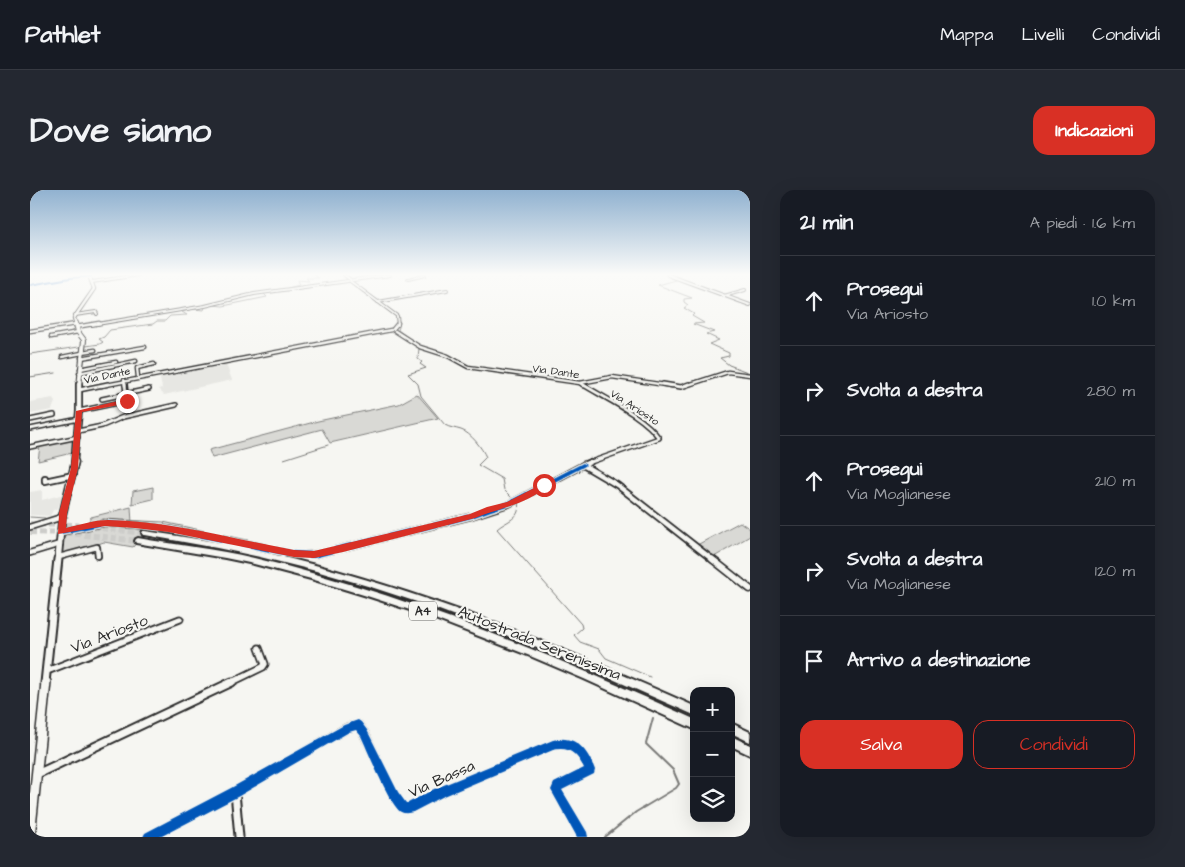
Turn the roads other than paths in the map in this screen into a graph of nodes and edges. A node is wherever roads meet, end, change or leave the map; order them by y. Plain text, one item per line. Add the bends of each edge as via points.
1 (82, 305) edge
2 (208, 305) edge
3 (382, 305) edge
4 (97, 314) dead end
5 (75, 315) junction
6 (76, 326) junction
7 (393, 330) junction
8 (30, 331) edge
9 (78, 332) junction
10 (50, 337) dead end
11 (127, 343) dead end
12 (145, 347) dead end
13 (95, 350) dead end
14 (129, 350) junction
15 (82, 355) junction
16 (62, 356) dead end
17 (136, 361) dead end
18 (116, 362) dead end
19 (154, 364) dead end
20 (79, 371) junction
21 (750, 375) edge
22 (138, 377) junction
23 (124, 380) junction
24 (580, 383) junction
25 (149, 389) dead end
26 (80, 390) junction
27 (126, 394) junction
28 (102, 399) dead end
29 (127, 401) dead end
30 (176, 405) dead end
31 (79, 411) junction
32 (54, 415) dead end
33 (42, 418) junction
34 (79, 419) junction
35 (30, 420) edge
36 (40, 427) junction
37 (30, 429) edge
38 (78, 431) junction
39 (78, 437) junction
40 (30, 447) edge
41 (583, 465) junction
42 (73, 474) junction
43 (45, 478) dead end
44 (62, 517) junction
45 (30, 527) edge
46 (61, 532) junction
47 (145, 533) tunnel mouth
48 (138, 541) tunnel mouth
49 (60, 544) junction
50 (30, 553) edge
51 (98, 556) dead end
52 (59, 557) junction
53 (750, 590) edge
54 (180, 619) dead end
55 (259, 648) dead end
56 (47, 671) junction
57 (690, 709) edge
58 (690, 722) edge
59 (735, 730) edge
60 (750, 736) edge
61 (735, 743) edge
62 (750, 750) edge
63 (37, 774) junction
64 (235, 792) junction
65 (583, 836) edge
66 (30, 837) edge
67 (149, 837) edge
68 (239, 837) edge

1 - 5 main road
2 - 6 street
3 - 7 street via 397,316 399,321
4 - 5 street
5 - 6 main road
6 - 8 street
6 - 9 main road
7 - 22 street, Via Dante
7 - 24 street, Via Dante via 468,367
9 - 10 street
9 - 15 main road via 84,340
11 - 14 street
12 - 14 street
13 - 15 street
14 - 15 street
15 - 16 street
15 - 20 main road
17 - 20 street
18 - 20 street
19 - 22 street, Via Dante via 136,368
20 - 26 main road
21 - 24 street, Via Dante via 728,372 681,387 612,377
22 - 23 street, Via Dante
23 - 26 street, Via Dante
23 - 27 street
24 - 41 street, Via Ariosto via 626,411 659,438
25 - 27 street
26 - 31 main road
27 - 28 street
29 - 31 street
30 - 38 street
31 - 34 main road
32 - 33 street
33 - 35 street
33 - 36 street
34 - 36 street
34 - 38 main road
36 - 37 street
38 - 39 main road
39 - 40 street
39 - 42 main road
41 - 46 street, Via Ariosto via 509,504 322,554 294,554 135,525 105,523
41 - 53 street via 617,485
42 - 43 street via 45,481
42 - 44 main road
44 - 45 street
44 - 46 main road
46 - 49 main road
47 - 57 highway, Autostrada Serenissima / A4 via 260,554 414,597 518,636
48 - 58 highway, Autostrada Serenissima / A4 via 253,561 406,605 517,647
49 - 50 street
49 - 52 main road
51 - 52 street via 97,547
52 - 56 main road
54 - 56 street, Via Ariosto
55 - 63 street via 265,662 263,667
56 - 63 main road
59 - 60 highway
61 - 62 highway
63 - 66 main road
64 - 65 street, Via Bassa via 353,725 358,725 364,733 394,796 404,808 565,742 575,749 590,770 556,790
64 - 67 street, Via Bassa
64 - 68 street

